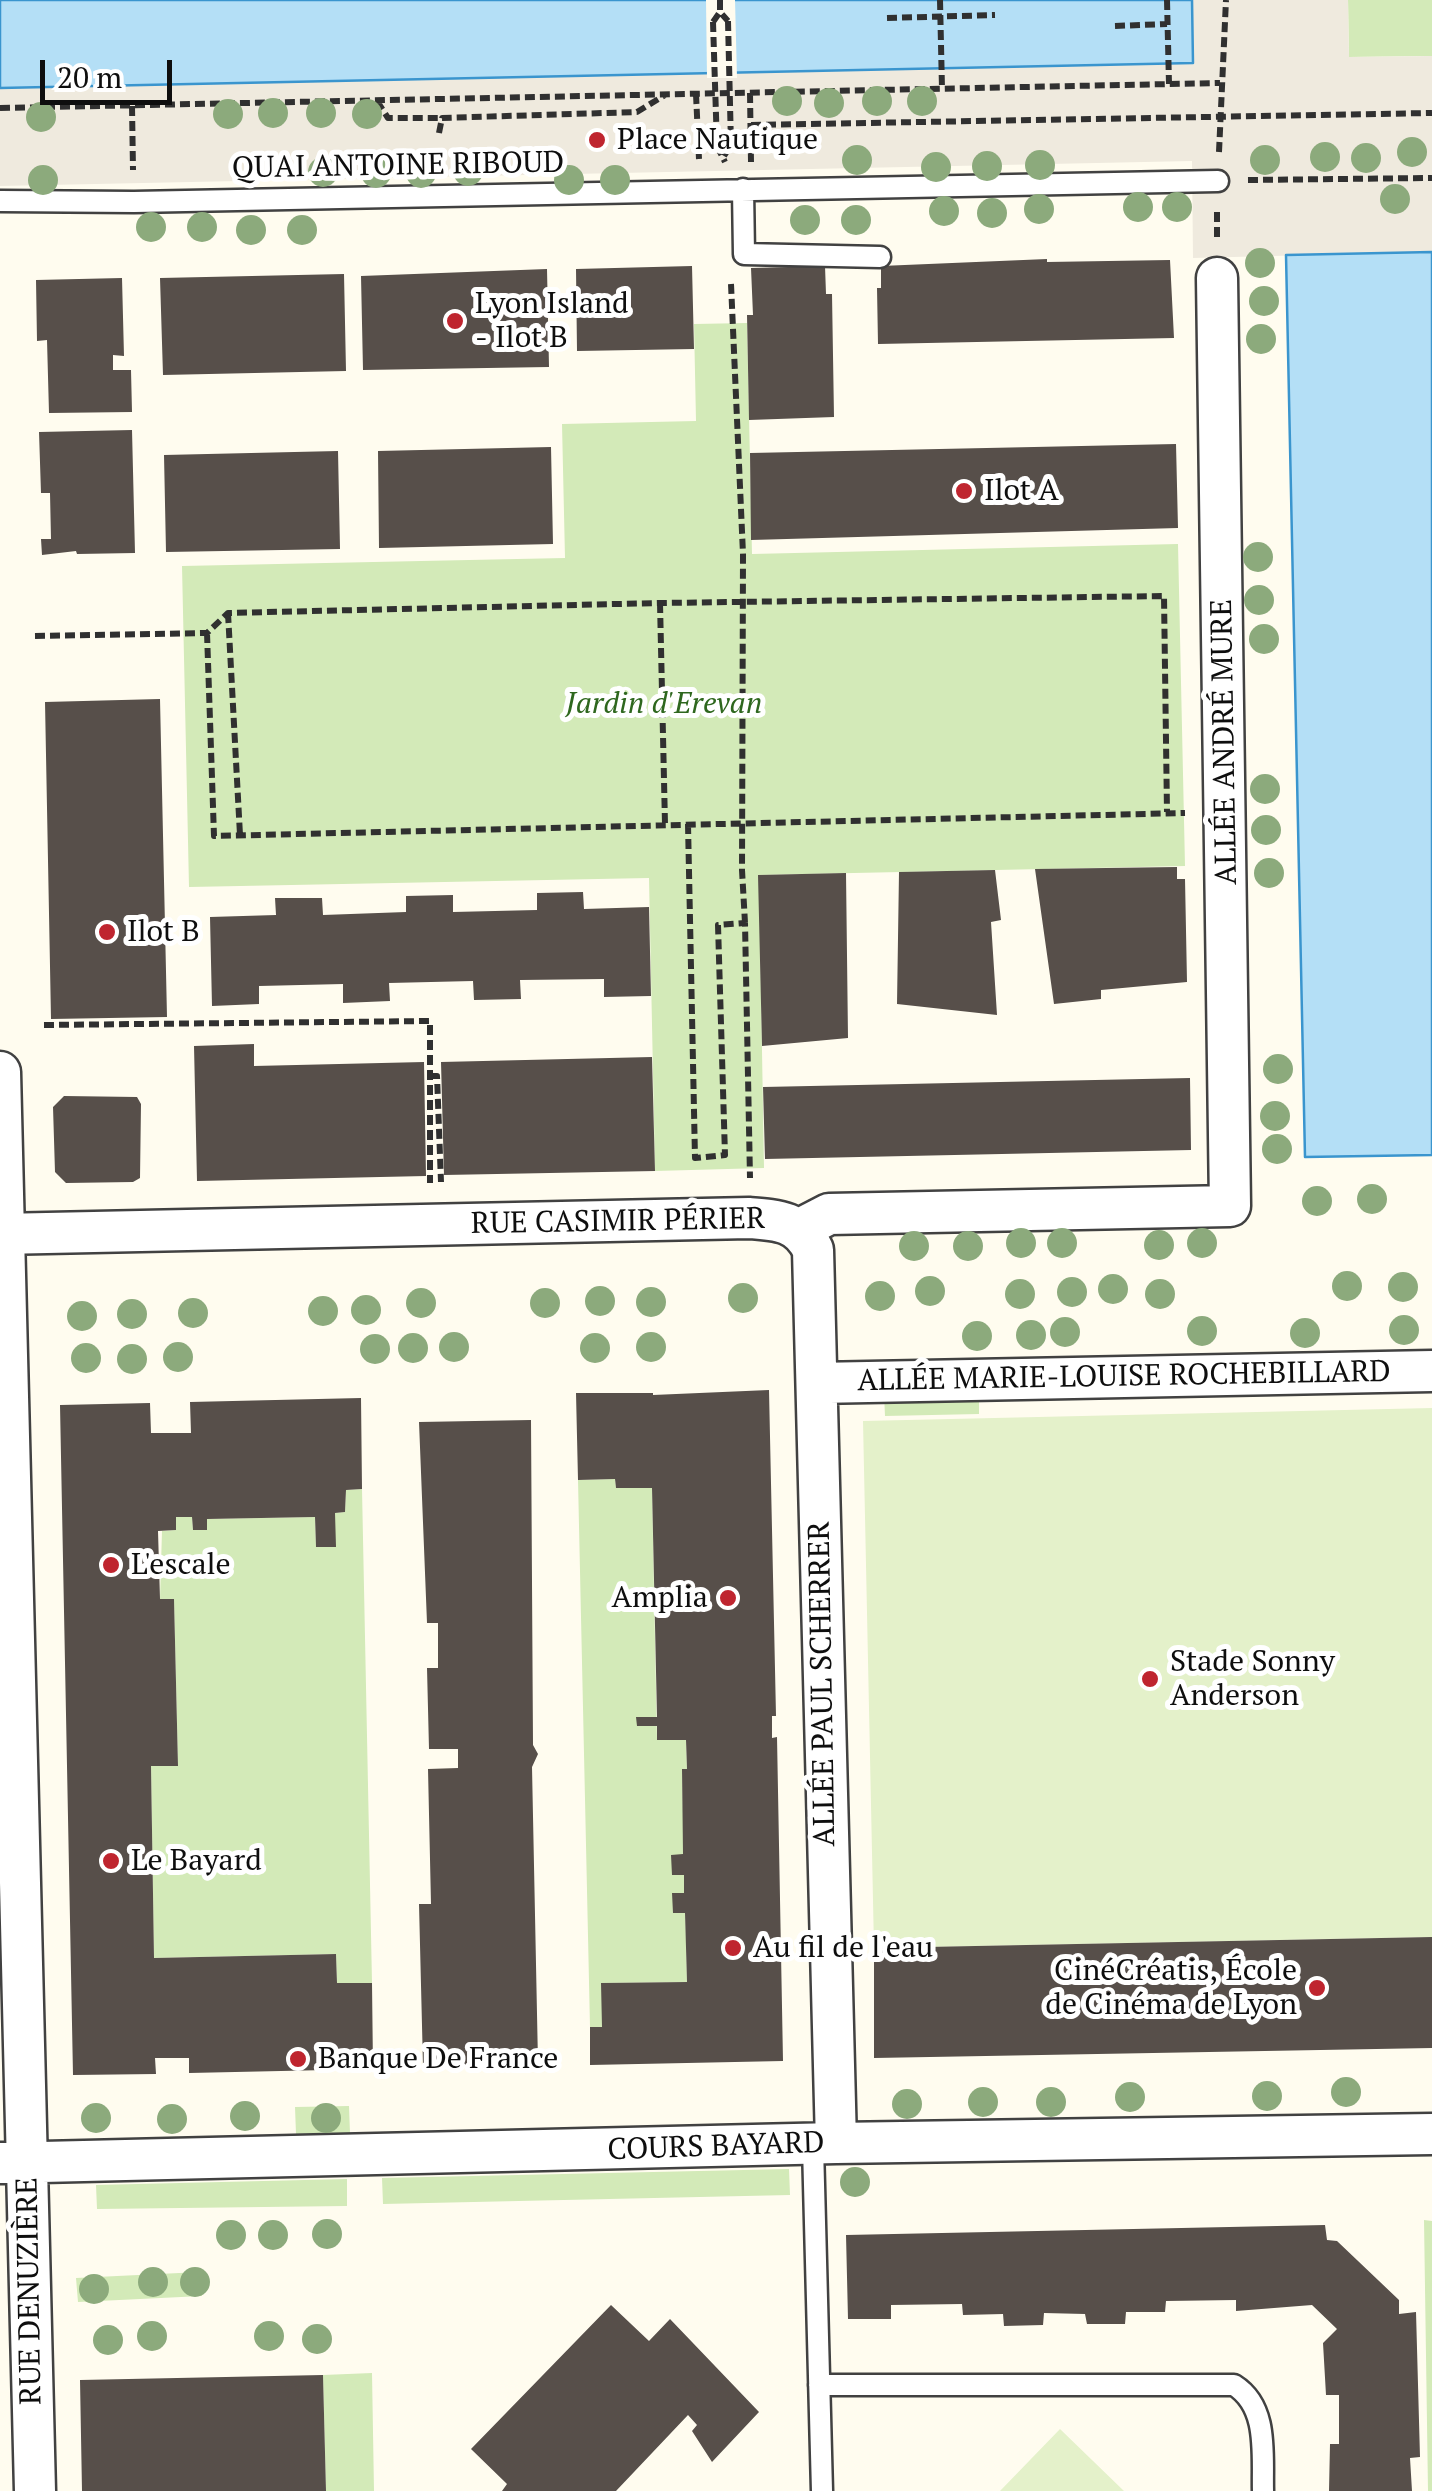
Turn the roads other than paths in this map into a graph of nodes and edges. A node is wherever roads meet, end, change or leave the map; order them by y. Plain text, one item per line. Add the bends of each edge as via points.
1 (1218, 181) road end
2 (744, 189) junction
3 (0, 201) edge
4 (880, 257) dead end
5 (1217, 278) road end
6 (0, 1072) edge
7 (1230, 1206) joint
8 (800, 1229) junction
9 (2, 1234) edge
10 (1432, 1371) edge
11 (817, 1383) junction
12 (1432, 2134) edge
13 (824, 2144) junction
14 (13, 2163) edge
15 (820, 2385) junction
16 (35, 2491) edge
17 (822, 2491) edge
18 (1263, 2491) edge

1 - 2 lane, QUAI ANTOINE RIBOUD
2 - 3 lane, QUAI ANTOINE RIBOUD
2 - 4 lane via 744,254
5 - 7 street, ALLÉE ANDRÉ MURE
6 - 9 street, RUE DENUZIÈRE
7 - 8 street, RUE CASIMIR PÉRIER via 829,1214
8 - 9 street, RUE CASIMIR PÉRIER via 749,1218
8 - 11 street, ALLÉE PAUL SCHERRER via 814,1250
9 - 14 street, RUE DENUZIÈRE
10 - 11 street, ALLÉE MARIE-LOUISE ROCHEBILLARD
11 - 13 street, ALLÉE PAUL SCHERRER
12 - 13 street, COURS BAYARD
13 - 14 street, COURS BAYARD
13 - 15 lane
14 - 16 street, RUE DENUZIÈRE
15 - 17 lane
15 - 18 lane via 1234,2385 1246,2392 1260,2422

